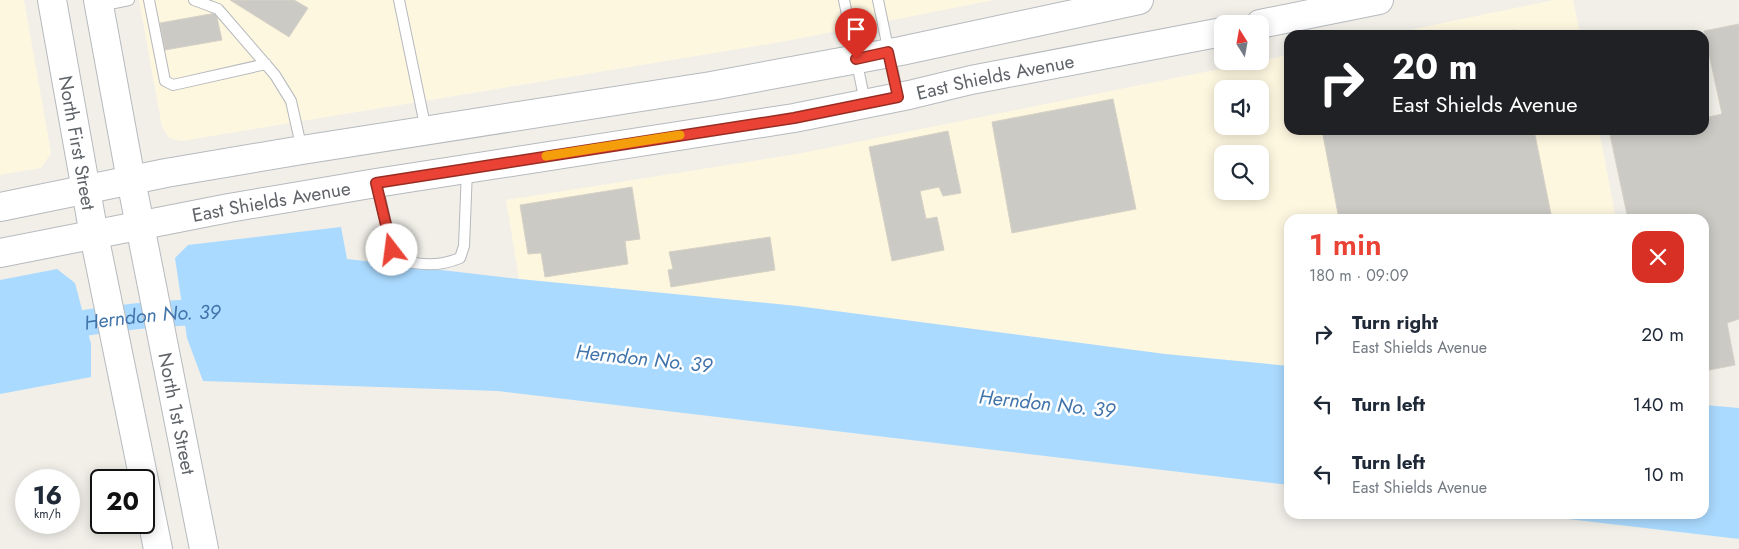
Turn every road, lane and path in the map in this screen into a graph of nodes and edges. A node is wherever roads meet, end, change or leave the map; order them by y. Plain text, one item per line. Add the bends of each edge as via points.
1 (52, 0) edge
2 (129, 0) edge
3 (149, 0) edge
4 (194, 0) edge
5 (399, 0) edge
6 (844, 0) edge
7 (878, 0) edge
8 (1140, 0) edge
9 (1379, 0) edge
10 (99, 3) edge
11 (1269, 22) edge
12 (1214, 34) edge
13 (888, 52) junction
14 (856, 59) junction
15 (266, 64) junction
16 (898, 97) junction
17 (865, 104) junction
18 (426, 131) junction
19 (302, 150) junction
20 (467, 168) junction
21 (131, 180) junction
22 (376, 183) junction
23 (86, 189) junction
24 (0, 207) edge
25 (140, 226) junction
26 (94, 235) junction
27 (0, 253) edge
28 (158, 549) edge
29 (204, 549) edge

1 - 23 main road, North First Street
2 - 10 lane
3 - 15 lane via 165,81 173,85
4 - 15 lane via 218,9
5 - 18 lane
6 - 14 lane
7 - 13 lane
8 - 13 main road
9 - 11 main road
10 - 21 main road
12 - 16 main road, East Shields Avenue
13 - 14 main road
13 - 16 lane
14 - 17 lane
14 - 18 main road via 711,86
15 - 19 lane via 276,74 290,102
16 - 17 main road, East Shields Avenue
17 - 20 main road, East Shields Avenue via 794,118
18 - 19 main road
19 - 21 main road
20 - 22 main road, East Shields Avenue
20 - 22 lane via 464,246 460,258 446,264 419,265 398,260 392,250
21 - 23 main road
21 - 25 main road
22 - 25 main road, East Shields Avenue
23 - 24 main road
23 - 26 main road, North First Street
25 - 26 main road, East Shields Avenue
25 - 29 main road, North 1st Street
26 - 27 main road, East Shields Avenue
26 - 28 main road, North First Street

